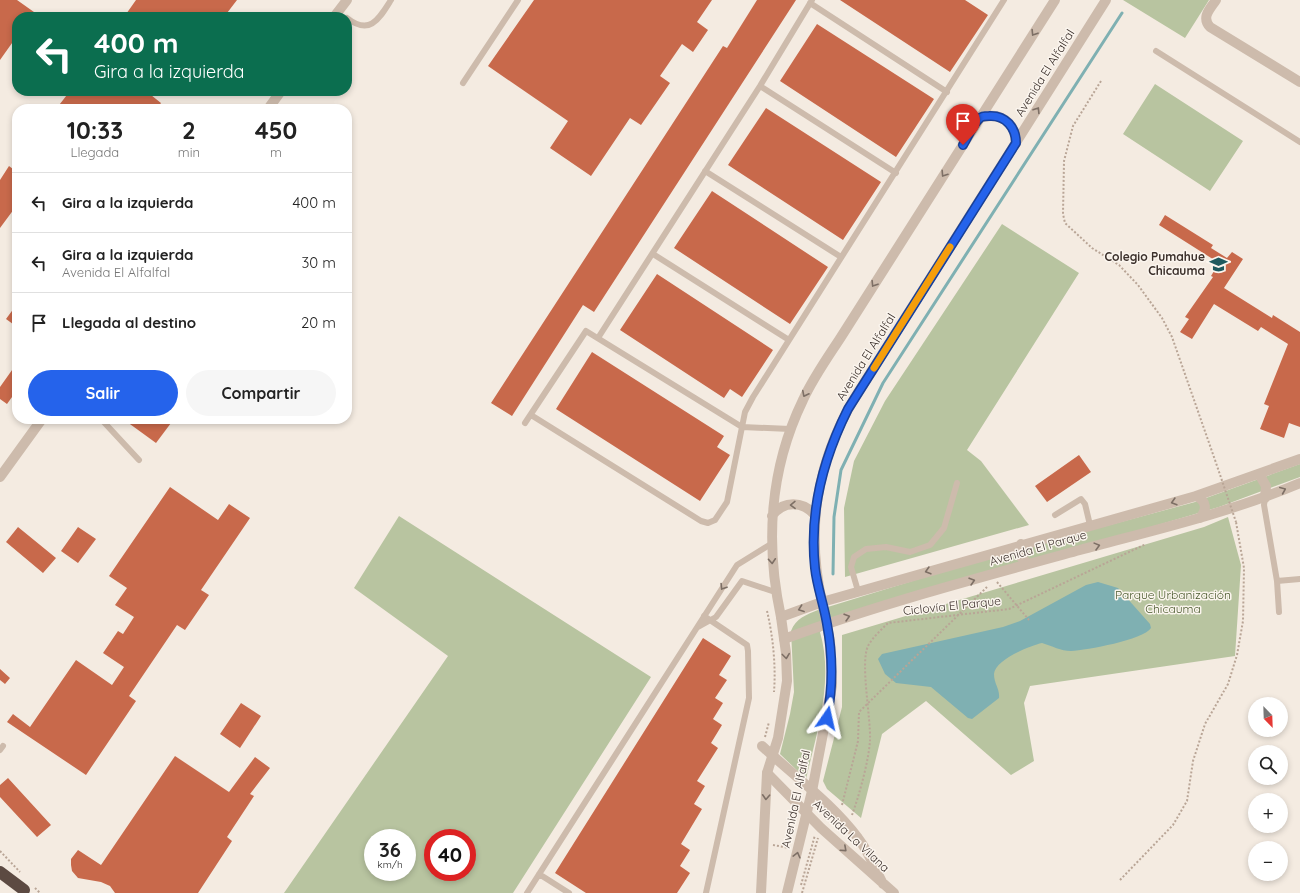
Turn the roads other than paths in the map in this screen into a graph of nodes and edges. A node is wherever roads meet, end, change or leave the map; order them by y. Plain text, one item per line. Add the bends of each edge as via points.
1 (391, 0) edge
2 (518, 0) edge
3 (995, 0) edge
4 (1055, 0) edge
5 (1106, 0) edge
6 (1216, 0) edge
7 (345, 1) edge
8 (811, 2) edge
9 (1003, 2) edge
10 (342, 12) edge
11 (352, 22) edge
12 (1156, 51) dead end
13 (1300, 82) edge
14 (463, 83) dead end
15 (760, 86) junction
16 (947, 92) junction
17 (980, 118) junction
18 (1300, 142) edge
19 (1016, 143) junction
20 (705, 171) junction
21 (896, 173) junction
22 (653, 254) junction
23 (841, 257) junction
24 (598, 338) junction
25 (789, 340) junction
26 (531, 415) junction
27 (525, 423) dead end
28 (38, 424) edge
29 (105, 424) edge
30 (742, 427) junction
31 (790, 429) junction
32 (1300, 459) edge
33 (139, 460) dead end
34 (1259, 474) junction
35 (0, 477) edge
36 (957, 483) dead end
37 (1300, 483) edge
38 (1196, 496) junction
39 (1265, 498) junction
40 (815, 515) junction
41 (1055, 515) dead end
42 (772, 516) junction
43 (1200, 518) junction
44 (1090, 525) junction
45 (771, 544) junction
46 (1022, 544) junction
47 (1028, 564) junction
48 (1300, 579) edge
49 (1277, 581) junction
50 (858, 591) junction
51 (776, 592) junction
52 (822, 602) junction
53 (1279, 612) dead end
54 (704, 616) junction
55 (781, 617) junction
56 (711, 620) junction
57 (827, 623) junction
58 (697, 628) junction
59 (784, 639) junction
60 (762, 746) road end
61 (773, 757) junction
62 (767, 772) junction
63 (812, 791) junction
64 (806, 813) junction
65 (0, 865) edge
66 (0, 872) edge
67 (539, 874) junction
68 (883, 884) junction
69 (25, 892) edge
70 (527, 893) edge
71 (568, 893) edge
72 (706, 893) edge
73 (761, 893) edge
74 (787, 893) edge
75 (894, 893) edge

1 - 11 lane via 370,26 364,27
2 - 14 lane
3 - 9 lane
4 -> 17 street, Avenida El Alfalfal
19 -> 5 street, Avenida El Alfalfal
6 - 13 street via 1205,17 1210,26
7 - 10 street
8 - 15 lane
8 - 16 lane
9 - 16 lane
12 - 18 lane
15 - 20 lane
15 - 21 lane
16 - 21 lane
17 - 19 street via 992,116 1004,119 1012,127
17 -> 31 street, Avenida El Alfalfal via 812,382
19 - 40 street, Avenida El Alfalfal via 848,409 828,456 819,487
20 - 22 lane
20 - 23 lane
21 - 23 lane
22 - 24 lane
22 - 25 lane
23 - 25 lane
24 - 26 lane via 586,331
24 - 30 lane
25 - 30 lane via 750,401
26 - 27 lane
26 - 30 lane via 708,523 714,520 727,502
28 - 35 street
29 - 33 lane
30 - 31 lane
31 - 42 street, Avenida El Alfalfal via 778,474
32 - 34 street, Avenida El Parque
34 - 38 street, Avenida El Parque
34 - 39 street via 1266,486
36 - 50 lane via 944,528 930,545 910,552 886,547 866,550 854,557 851,567
39 -> 37 street, Avenida El Parque
38 - 43 street via 1205,506 1204,514
38 -> 44 street, Avenida El Parque
39 - 43 street, Avenida El Parque
39 - 49 lane
40 -> 42 street via 807,508 792,504 782,506
40 - 52 street, Avenida El Alfalfal via 815,568
41 - 44 lane via 1081,499 1085,504
42 - 45 street, Avenida El Alfalfal
47 -> 43 street, Avenida El Parque
44 - 46 street, Avenida El Parque
45 -> 51 street, Avenida El Alfalfal
45 -> 54 lane via 737,565
46 - 47 street via 1020,556
46 -> 50 street, Avenida El Parque
57 -> 47 street, Avenida El Parque
48 - 49 lane
49 - 53 lane
50 - 52 street, Avenida El Parque
51 - 55 street, Avenida El Alfalfal
51 - 56 lane via 742,581 716,617
52 -> 55 street, Avenida El Parque
52 - 57 street, Avenida El Alfalfal
54 - 56 lane
54 - 58 lane
55 - 59 street, Avenida El Alfalfal
56 - 58 lane
56 - 72 lane via 747,645 749,698
57 - 59 street, Avenida El Parque
57 - 63 street, Avenida El Alfalfal via 832,658 832,686
58 - 67 lane
59 -> 61 street, Avenida El Alfalfal via 787,681
60 - 61 street, Avenida La Vilana
61 - 62 street, Avenida El Alfalfal
61 - 63 street, Avenida La Vilana
62 - 64 street, Avenida La Vilana
62 -> 73 street, Avenida El Alfalfal
63 - 64 street, Avenida El Alfalfal
63 - 68 street, Avenida La Vilana via 848,826 864,846
64 -> 68 street, Avenida La Vilana
74 -> 64 street, Avenida El Alfalfal
65 - 69 street
66 - 69 highway
67 - 70 lane
67 - 71 lane
68 - 75 street, Avenida La Vilana

